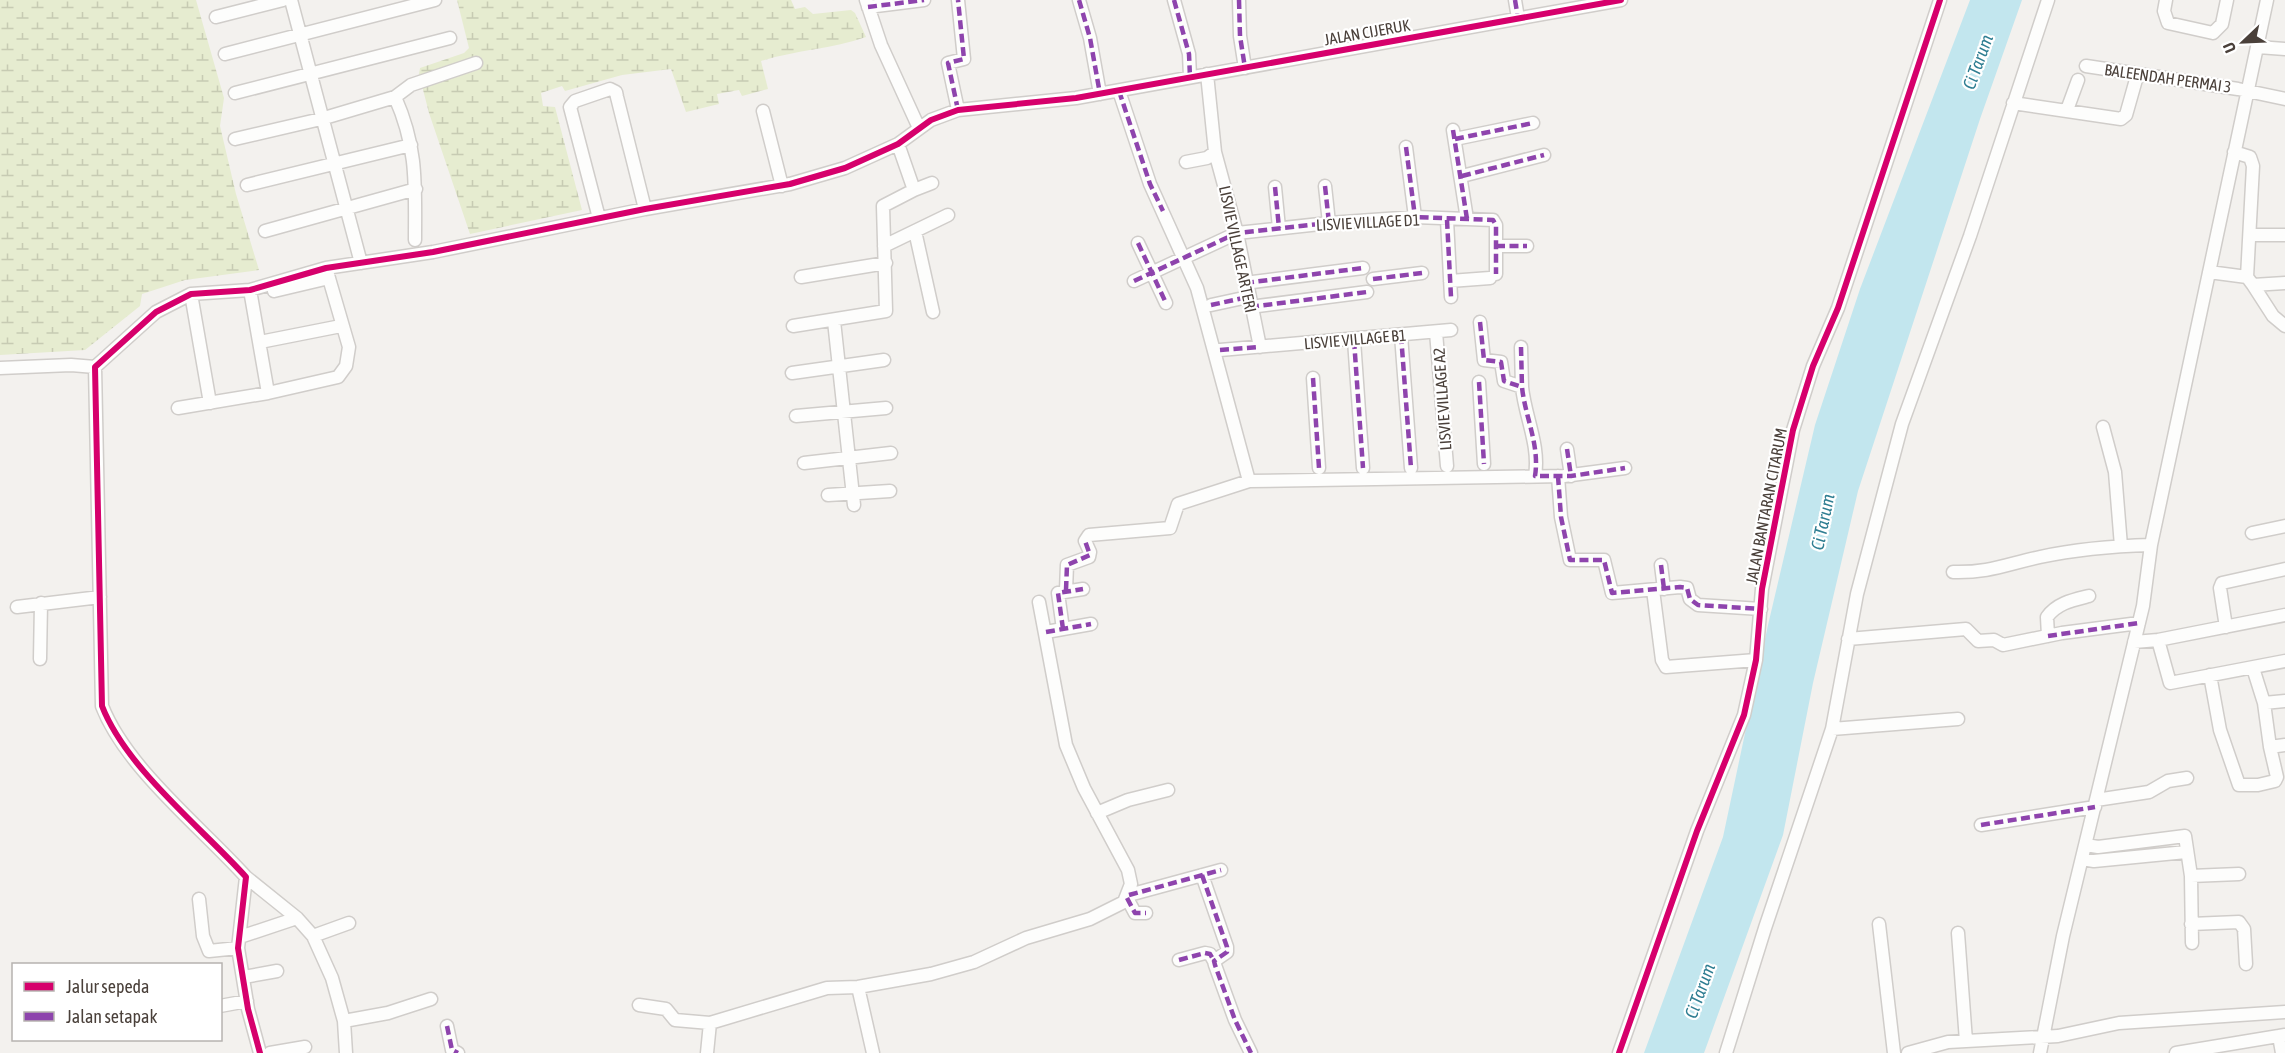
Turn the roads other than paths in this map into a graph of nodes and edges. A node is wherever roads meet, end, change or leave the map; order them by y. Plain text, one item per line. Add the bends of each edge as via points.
1 (283, 0) edge
2 (291, 0) edge
3 (435, 0) edge
4 (924, 0) edge
5 (958, 0) edge
6 (1079, 0) edge
7 (1174, 0) edge
8 (1239, 0) edge
9 (1515, 0) edge
10 (1621, 0) edge
11 (1940, 0) edge
12 (2048, 0) edge
13 (2166, 0) edge
14 (2227, 0) edge
15 (2267, 0) edge
16 (867, 3) edge
17 (1567, 4) edge
18 (216, 17) dead end
19 (1518, 18) junction
20 (300, 34) junction
21 (450, 38) dead end
22 (2258, 46) junction
23 (2285, 49) edge
24 (225, 54) dead end
25 (476, 63) dead end
26 (2086, 66) dead end
27 (1245, 68) junction
28 (1207, 74) junction
29 (309, 76) junction
30 (2137, 76) junction
31 (1190, 77) junction
32 (2078, 80) dead end
33 (1119, 91) junction
34 (2249, 91) junction
35 (235, 93) dead end
36 (1100, 94) junction
37 (395, 97) junction
38 (2285, 99) edge
39 (2013, 103) junction
40 (958, 110) junction
41 (2067, 110) junction
42 (763, 111) dead end
43 (321, 119) junction
44 (1533, 123) dead end
45 (919, 128) junction
46 (235, 139) dead end
47 (898, 144) junction
48 (411, 145) junction
49 (1406, 147) dead end
50 (1215, 152) junction
51 (2234, 152) junction
52 (1544, 155) dead end
53 (1186, 162) dead end
54 (333, 164) junction
55 (1462, 176) junction
56 (932, 183) dead end
57 (247, 185) dead end
58 (782, 186) junction
59 (1325, 186) dead end
60 (1275, 187) dead end
61 (416, 189) junction
62 (914, 190) junction
63 (645, 209) junction
64 (346, 210) junction
65 (948, 215) dead end
66 (1415, 217) junction
67 (599, 218) junction
68 (1467, 219) junction
69 (1447, 220) junction
70 (1329, 223) junction
71 (1279, 228) junction
72 (265, 231) dead end
73 (915, 231) junction
74 (1237, 233) junction
75 (2250, 235) junction
76 (2285, 235) edge
77 (415, 240) dead end
78 (1138, 243) dead end
79 (884, 246) junction
80 (1496, 246) junction
81 (1527, 246) dead end
82 (1185, 259) junction
83 (361, 263) junction
84 (886, 263) junction
85 (1363, 268) dead end
86 (2209, 272) junction
87 (327, 273) junction
88 (1422, 273) dead end
89 (1152, 274) junction
90 (801, 278) dead end
91 (1373, 279) dead end
92 (1134, 281) dead end
93 (1450, 281) junction
94 (2250, 281) junction
95 (1245, 283) junction
96 (2285, 283) edge
97 (1367, 292) dead end
98 (251, 293) junction
99 (191, 294) junction
100 (1451, 297) dead end
101 (1249, 302) junction
102 (1166, 303) dead end
103 (1211, 305) dead end
104 (933, 312) dead end
105 (834, 321) junction
106 (1480, 322) dead end
107 (341, 326) junction
108 (793, 326) dead end
109 (2285, 327) edge
110 (1451, 330) dead end
111 (1437, 332) junction
112 (1401, 335) junction
113 (1354, 340) junction
114 (260, 342) junction
115 (1260, 347) junction
116 (1521, 347) dead end
117 (1220, 351) dead end
118 (884, 360) dead end
119 (1501, 362) junction
120 (1522, 362) junction
121 (840, 367) junction
122 (0, 368) edge
123 (95, 368) junction
124 (792, 374) dead end
125 (1313, 378) dead end
126 (1479, 382) dead end
127 (1522, 387) junction
128 (268, 393) junction
129 (210, 403) junction
130 (178, 408) dead end
131 (886, 408) dead end
132 (843, 412) junction
133 (796, 416) dead end
134 (2103, 427) dead end
135 (1567, 449) dead end
136 (891, 453) dead end
137 (848, 458) junction
138 (804, 463) dead end
139 (1484, 464) dead end
140 (1447, 466) dead end
141 (1319, 468) dead end
142 (1363, 468) dead end
143 (1411, 468) dead end
144 (1625, 468) dead end
145 (1535, 476) junction
146 (1557, 476) junction
147 (1571, 476) junction
148 (1250, 481) junction
149 (890, 491) dead end
150 (828, 495) dead end
151 (854, 499) junction
152 (2285, 526) edge
153 (2252, 533) dead end
154 (2151, 545) junction
155 (2121, 546) junction
156 (1661, 565) dead end
157 (2285, 569) edge
158 (1953, 572) dead end
159 (1083, 589) dead end
160 (1066, 590) junction
161 (1659, 590) junction
162 (2089, 596) dead end
163 (100, 597) junction
164 (1039, 602) dead end
165 (40, 603) junction
166 (17, 607) dead end
167 (1761, 609) junction
168 (2285, 615) edge
169 (2139, 623) junction
170 (1091, 624) dead end
171 (2226, 627) junction
172 (1064, 629) junction
173 (1046, 632) junction
174 (2048, 636) junction
175 (1848, 639) junction
176 (2158, 640) junction
177 (2134, 642) junction
178 (40, 659) dead end
179 (1756, 660) junction
180 (2285, 662) edge
181 (2253, 668) junction
182 (2210, 675) junction
183 (2285, 701) edge
184 (2264, 703) junction
185 (1958, 719) dead end
186 (1832, 729) junction
187 (2285, 745) edge
188 (2270, 747) junction
189 (2187, 778) dead end
190 (1168, 790) dead end
191 (2095, 803) junction
192 (1097, 813) junction
193 (1981, 825) dead end
194 (2086, 845) junction
195 (2186, 852) junction
196 (2082, 859) junction
197 (1221, 870) dead end
198 (2239, 874) dead end
199 (1202, 875) junction
200 (2192, 876) junction
201 (246, 877) junction
202 (1128, 897) junction
203 (199, 899) dead end
204 (1146, 913) dead end
205 (297, 918) junction
206 (349, 923) dead end
207 (1879, 924) dead end
208 (2191, 924) junction
209 (1958, 933) dead end
210 (313, 936) junction
211 (239, 942) junction
212 (2192, 943) dead end
213 (1179, 960) dead end
214 (1214, 961) junction
215 (2246, 964) dead end
216 (278, 971) dead end
217 (244, 977) junction
218 (858, 987) junction
219 (431, 999) dead end
220 (247, 1001) junction
221 (639, 1005) dead end
222 (222, 1006) edge
223 (2285, 1012) edge
224 (344, 1021) junction
225 (710, 1023) junction
226 (447, 1026) dead end
227 (2282, 1036) edge
228 (2043, 1038) junction
229 (1966, 1041) junction
230 (305, 1047) dead end
231 (260, 1053) edge
232 (270, 1053) edge
233 (346, 1053) edge
234 (458, 1053) edge
235 (707, 1053) edge
236 (873, 1053) edge
237 (1251, 1053) edge
238 (1619, 1053) edge
239 (1726, 1053) edge
240 (1894, 1053) edge
241 (1908, 1053) edge
242 (2040, 1053) edge
243 (2176, 1053) edge
244 (2282, 1053) edge

1 - 18 street
2 - 20 street
3 - 20 street
4 - 16 street
5 - 40 street via 964,59 948,63
6 - 36 street
7 - 31 street via 1189,54
8 - 27 street
9 - 19 street
10 - 17 street, JALAN CIJERUK
11 - 167 street, JALAN BANTARAN CITARUM via 1794,430 1772,532
12 - 39 street
13 - 14 street via 2168,22 2213,33 2222,24
15 - 22 street
16 - 45 street via 892,72
17 - 19 street, JALAN CIJERUK
19 - 27 street, JALAN CIJERUK
20 - 24 street
20 - 29 street
21 - 29 street
22 - 23 street
22 - 34 street
25 - 37 street via 411,85
26 - 30 street, BALEENDAH PERMAI 3
27 - 28 street, JALAN CIJERUK
28 - 31 street, JALAN CIJERUK
28 - 50 street, LISVIE VILLAGE ARTERI
29 - 35 street
29 - 43 street
30 - 34 street, BALEENDAH PERMAI 3
30 - 41 street via 2126,115 2121,119
31 - 33 street, JALAN CIJERUK
32 - 41 street
33 - 36 street, JALAN CIJERUK
33 - 82 street via 1150,184
34 - 38 street, BALEENDAH PERMAI 3
34 - 51 street
36 - 40 street, JALAN CIJERUK
37 - 43 street
37 - 48 street
39 - 41 street
39 - 175 street via 1902,424
40 - 45 street
42 - 58 street
43 - 46 street
43 - 54 street
44 - 55 street via 1454,134
45 - 47 street
47 - 58 street via 837,171
47 - 62 street
48 - 54 street
48 - 61 street
49 - 66 street
50 - 53 street via 1207,158
50 - 74 street, LISVIE VILLAGE ARTERI
51 - 75 street via 2250,158 2253,165
51 - 86 street
52 - 55 street
54 - 57 street
54 - 64 street
55 - 68 street
56 - 62 street
58 - 63 street
59 - 70 street
60 - 71 street
61 - 64 street
61 - 77 street
62 - 79 street via 884,205
63 - 67 street
63 - 67 street via 616,92 610,89 575,101 570,107
64 - 72 street
64 - 83 street
65 - 73 street
66 - 69 street, LISVIE VILLAGE D1
66 - 70 street, LISVIE VILLAGE D1
67 - 83 street
68 - 69 street, LISVIE VILLAGE D1
68 - 80 street, LISVIE VILLAGE D1 via 1493,220
69 - 93 street
70 - 71 street, LISVIE VILLAGE D1
71 - 74 street, LISVIE VILLAGE D1
73 - 79 street
73 - 104 street
74 - 82 street, LISVIE VILLAGE D1
74 - 95 street, LISVIE VILLAGE ARTERI
75 - 76 street
75 - 94 street
78 - 89 street
79 - 84 street
80 - 81 street
80 - 93 street via 1493,276
82 - 89 street, LISVIE VILLAGE D1
82 - 148 street
83 - 87 street
84 - 90 street
84 - 105 street via 886,311
85 - 95 street
86 - 94 street
86 - 154 street
87 - 98 street
87 - 107 street
88 - 91 street
89 - 92 street, LISVIE VILLAGE D1
89 - 102 street
93 - 100 street
94 - 96 street
94 - 109 street
95 - 101 street, LISVIE VILLAGE ARTERI
97 - 101 street
98 - 99 street
98 - 114 street
99 - 123 street via 156,312
99 - 129 street
101 - 103 street
101 - 115 street, LISVIE VILLAGE ARTERI
105 - 108 street
105 - 121 street
106 - 119 street via 1483,359
107 - 114 street
107 - 128 street via 350,353 340,376
110 - 111 street, LISVIE VILLAGE B1
111 - 112 street, LISVIE VILLAGE B1
111 - 140 street, LISVIE VILLAGE A2
112 - 113 street, LISVIE VILLAGE B1
112 - 143 street
113 - 115 street, LISVIE VILLAGE B1
113 - 142 street
114 - 128 street
115 - 117 street, LISVIE VILLAGE B1
116 - 120 street
118 - 121 street
119 - 120 street
119 - 127 street via 1504,381
120 - 127 street
121 - 124 street
121 - 132 street
122 - 123 street
123 - 163 street
125 - 141 street
126 - 139 street
127 - 145 street via 1537,453
128 - 129 street
129 - 130 street
131 - 132 street
132 - 133 street
132 - 137 street
134 - 155 street via 2115,472
135 - 147 street
136 - 137 street
137 - 138 street
137 - 151 street
144 - 147 street
145 - 146 street
145 - 148 street
146 - 147 street
146 - 161 street via 1570,561 1604,560 1609,589 1616,595
148 - 160 street via 1178,504 1170,528 1089,535 1085,541 1089,557 1065,568
149 - 151 street
150 - 151 street
152 - 153 street
154 - 155 street
154 - 169 street
155 - 158 street via 2069,551 1987,572
156 - 161 street
157 - 171 street via 2222,583
159 - 160 street
160 - 172 street via 1057,595
161 - 167 street via 1687,588 1690,599 1698,605
161 - 179 street via 1662,660 1666,667
162 - 174 street via 2051,611 2046,617
163 - 165 street
163 - 201 street via 102,706 109,722 180,811
164 - 173 street
165 - 166 street
165 - 178 street
167 - 179 street, JALAN BANTARAN CITARUM
168 - 171 street
169 - 174 street
169 - 177 street
170 - 172 street
171 - 176 street
172 - 173 street
173 - 192 street via 1066,745
174 - 175 street via 2001,645 1994,640 1978,641 1966,629
175 - 186 street
176 - 177 street
176 - 182 street via 2170,683
177 - 191 street
179 - 238 street, JALAN BANTARAN CITARUM via 1744,715 1697,831
180 - 181 street
181 - 182 street
181 - 184 street
182 - 188 street via 2220,730 2239,784 2275,781
183 - 184 street
184 - 188 street
185 - 186 street
186 - 239 street
187 - 188 street
189 - 191 street via 2168,781 2149,792
190 - 192 street
191 - 193 street
191 - 194 street
192 - 202 street via 1128,870
194 - 195 street via 2098,847 2185,836
194 - 196 street
195 - 196 street
195 - 200 street
196 - 228 street
197 - 199 street
198 - 200 street
199 - 202 street
199 - 214 street via 1227,947 1227,952
200 - 208 street
201 - 205 street
201 - 211 street
202 - 204 street via 1135,913
202 - 218 street via 1090,919 1026,938 974,962
203 - 211 street via 203,936 209,951
205 - 210 street
205 - 211 street
206 - 210 street
207 - 240 street
208 - 212 street
208 - 215 street via 2239,922 2244,929
209 - 229 street
210 - 224 street via 332,978
211 - 217 street
213 - 214 street via 1205,953
214 - 237 street
216 - 217 street
217 - 220 street
218 - 225 street via 827,988
218 - 236 street
219 - 224 street via 388,1013
220 - 222 street
220 - 231 street
221 - 225 street via 666,1009 675,1020
223 - 228 street via 2119,1023
224 - 233 street
225 - 235 street
226 - 234 street via 452,1050
227 - 243 street
227 - 244 street
228 - 229 street
228 - 242 street
229 - 241 street
230 - 232 street

